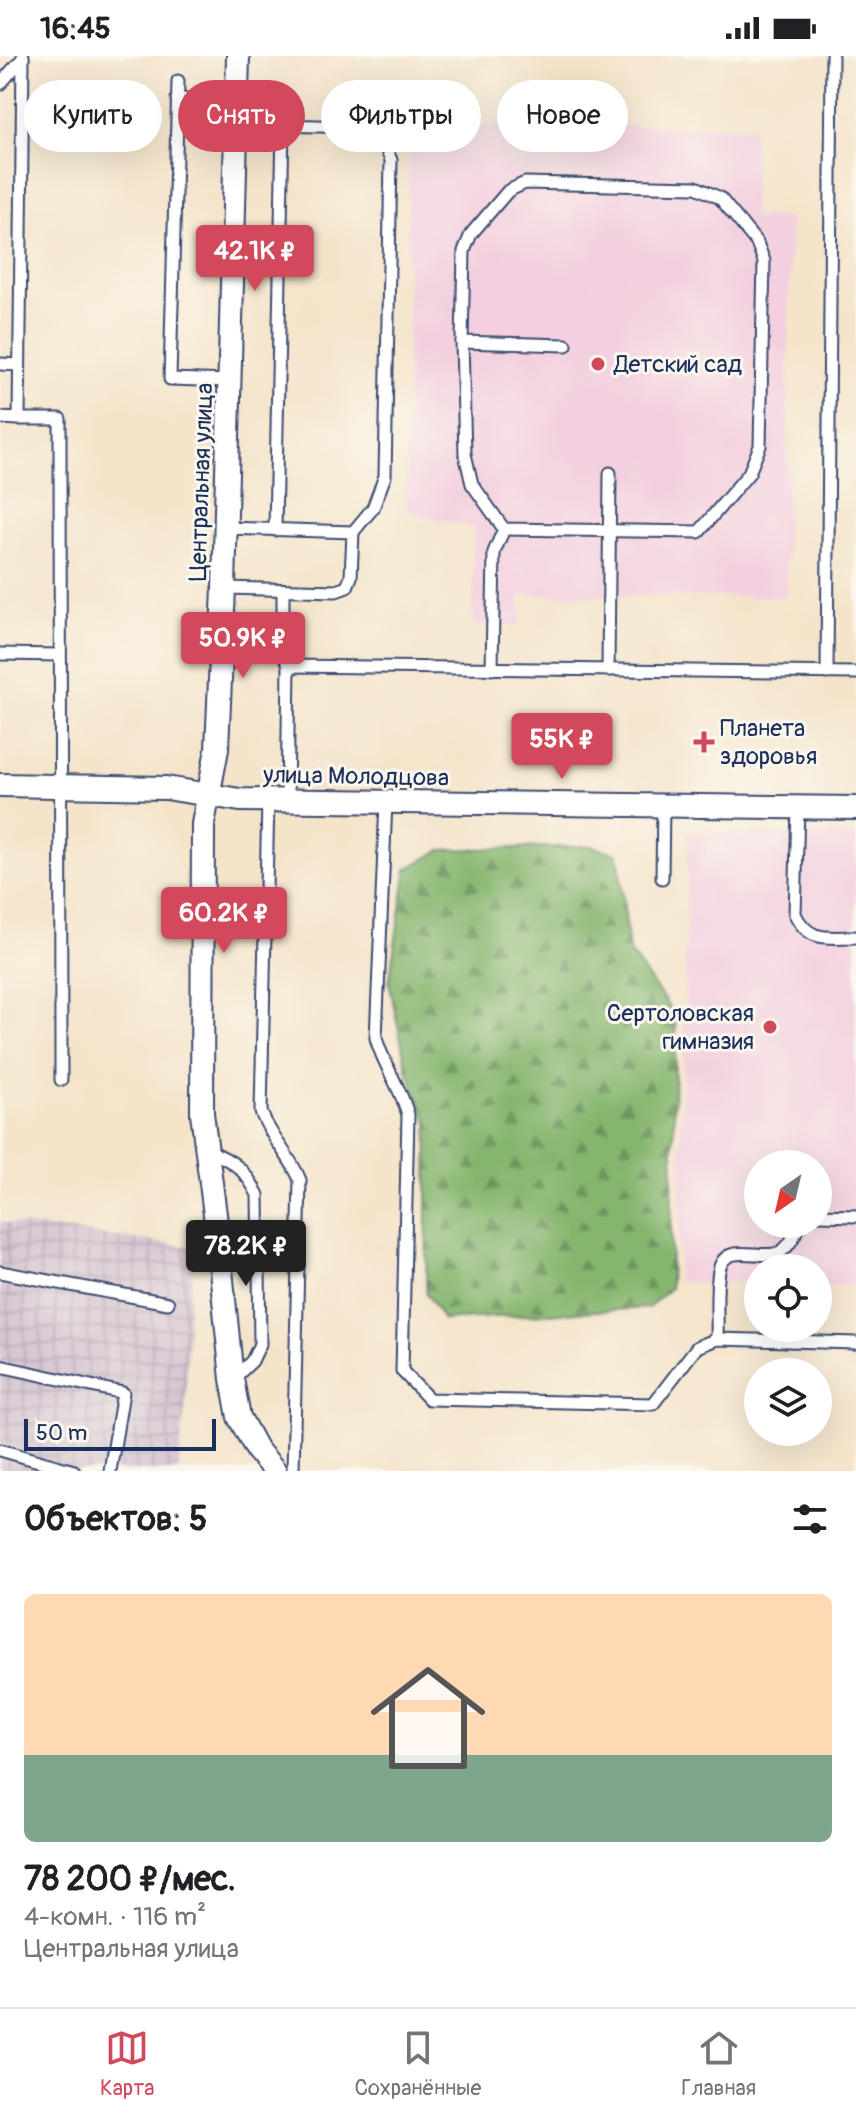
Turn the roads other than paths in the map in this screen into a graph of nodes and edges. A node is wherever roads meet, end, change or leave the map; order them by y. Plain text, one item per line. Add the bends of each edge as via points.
1 (238, 56) edge
2 (832, 56) edge
3 (23, 57) edge
4 (237, 80) edge
5 (178, 81) dead end
6 (0, 84) edge
7 (177, 99) joint
8 (305, 126) edge
9 (236, 152) edge
10 (282, 152) edge
11 (462, 342) junction
12 (566, 345) dead end
13 (0, 364) edge
14 (19, 365) junction
15 (230, 381) junction
16 (0, 418) edge
17 (19, 419) junction
18 (610, 473) dead end
19 (226, 528) junction
20 (504, 529) junction
21 (275, 530) junction
22 (609, 530) junction
23 (353, 532) junction
24 (224, 588) junction
25 (283, 590) junction
26 (0, 654) edge
27 (60, 655) junction
28 (289, 666) junction
29 (492, 669) junction
30 (608, 670) junction
31 (827, 673) junction
32 (856, 673) edge
33 (0, 785) edge
34 (61, 785) junction
35 (208, 793) junction
36 (278, 800) junction
37 (386, 802) junction
38 (663, 806) junction
39 (798, 808) junction
40 (856, 808) edge
41 (662, 878) dead end
42 (856, 937) edge
43 (61, 1080) dead end
44 (207, 1150) junction
45 (832, 1215) edge
46 (856, 1216) edge
47 (792, 1238) edge
48 (0, 1272) edge
49 (168, 1303) dead end
50 (717, 1339) junction
51 (856, 1343) edge
52 (0, 1366) edge
53 (232, 1379) junction
54 (0, 1450) edge
55 (74, 1471) edge
56 (110, 1471) edge
57 (275, 1471) edge
58 (293, 1471) edge

1 - 4 street, Центральная улица
2 - 31 lane
3 - 6 lane
3 - 14 lane
5 - 7 lane
7 - 15 lane via 170,379
8 - 23 lane via 359,127 381,137 391,160 385,476 373,508
9 - 15 street, Центральная улица
10 - 21 lane
11 - 12 lane
11 - 20 lane via 465,454 472,484
11 - 22 lane via 464,251 471,234 508,191 525,183 696,187 720,198 757,243 764,261 760,446 749,473 699,532
13 - 14 lane
14 - 17 lane
15 - 19 street, Центральная улица
16 - 17 lane
17 - 27 lane via 60,419
18 - 22 lane
19 - 21 lane
19 - 24 street, Центральная улица
20 - 22 lane
20 - 29 lane via 494,552
21 - 23 lane
22 - 30 lane
23 - 25 lane via 347,587
24 - 25 lane
24 - 35 street, Центральная улица via 217,749
25 - 28 lane via 283,647
26 - 27 lane
27 - 34 lane
28 - 29 lane
28 - 36 lane
29 - 30 lane
30 - 31 lane
31 - 32 lane
33 - 34 street, улица Молодцова
34 - 35 street, улица Молодцова
34 - 43 lane
35 - 36 street, улица Молодцова
35 - 44 street, Центральная улица via 201,912 202,1113
36 - 37 street, улица Молодцова
36 - 58 lane via 261,1112 300,1180
37 - 38 street, улица Молодцова
37 - 50 lane via 376,1038 408,1115 402,1371 429,1399 653,1404 697,1347
38 - 39 street, улица Молодцова
38 - 41 lane
39 - 40 street, улица Молодцова
39 - 42 lane via 795,914 802,929 817,936
44 - 53 street, Центральная улица
44 - 53 lane via 247,1174 258,1195 260,1344 252,1361
45 - 46 lane
47 - 50 lane via 776,1254 735,1253 724,1258 719,1269
48 - 49 lane
50 - 51 lane
52 - 56 lane via 123,1393
53 - 57 street, Центральная улица via 239,1417
54 - 55 lane

